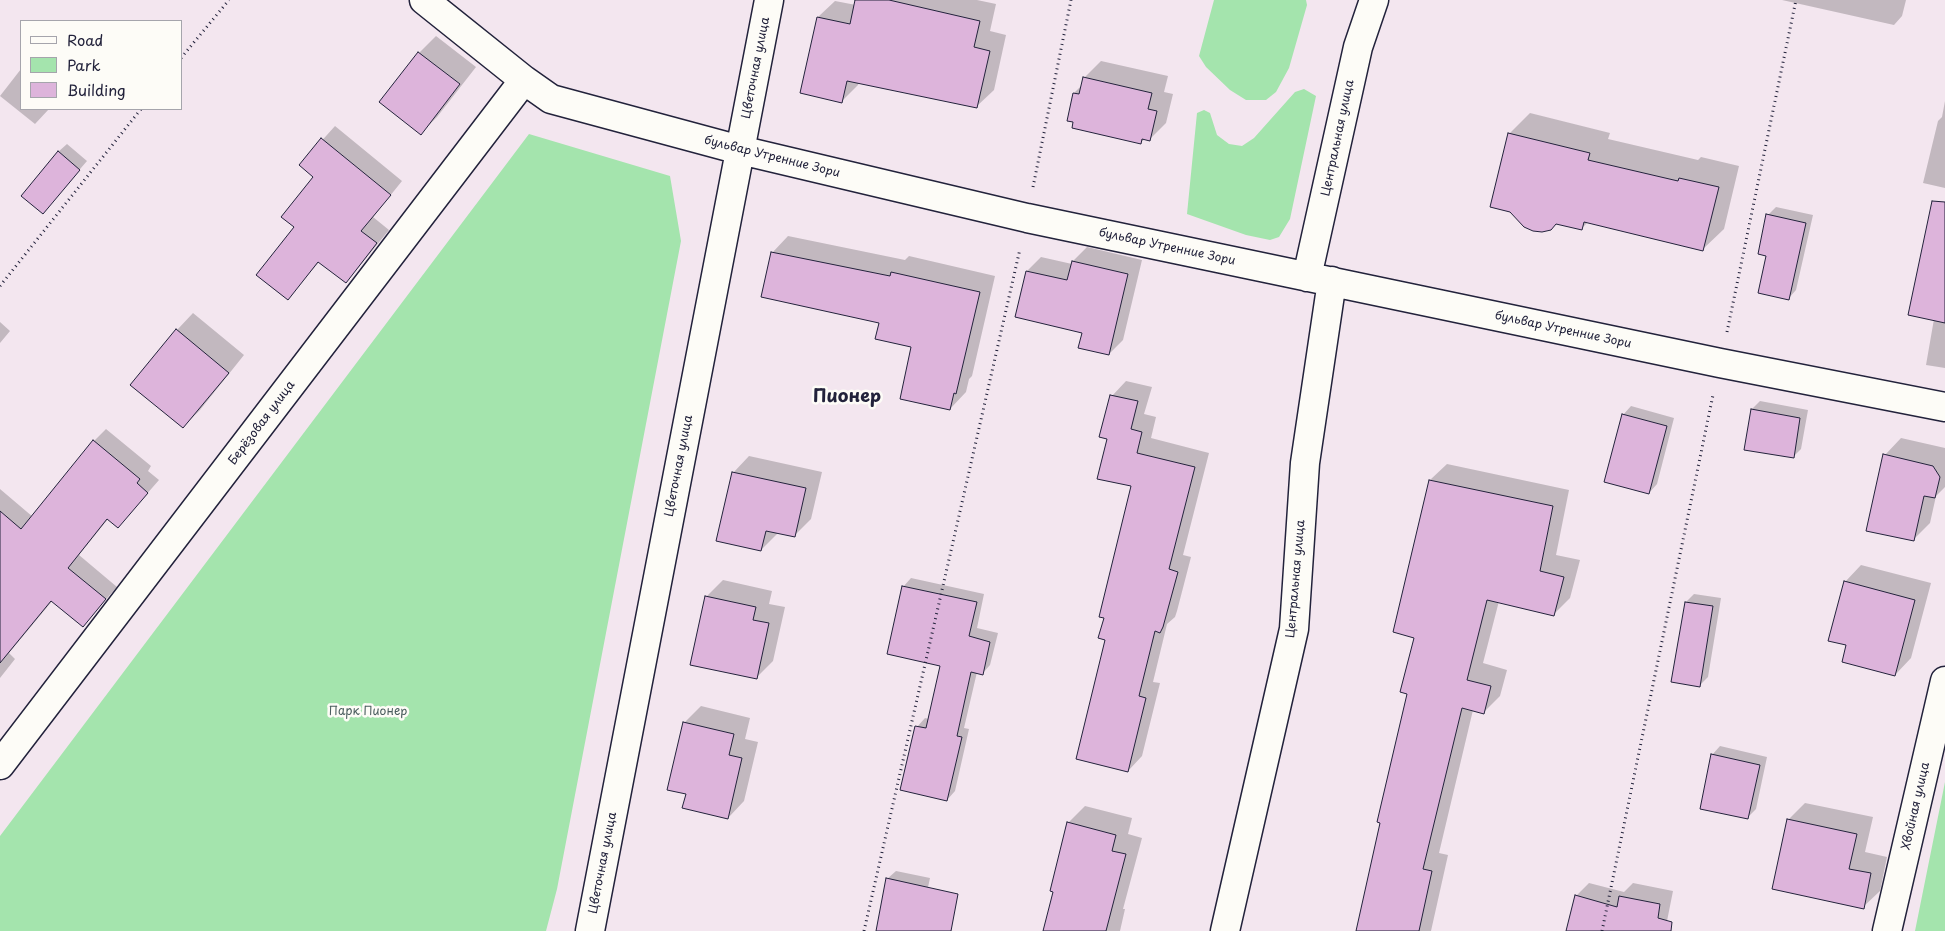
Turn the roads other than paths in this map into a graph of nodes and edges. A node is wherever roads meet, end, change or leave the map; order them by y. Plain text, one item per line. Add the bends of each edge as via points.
1 (424, 0) edge
2 (769, 0) edge
3 (1374, 0) edge
4 (524, 80) junction
5 (740, 150) junction
6 (1320, 279) junction
7 (1945, 407) edge
8 (1945, 680) edge
9 (0, 765) edge
10 (590, 931) edge
11 (1225, 931) edge
12 (1887, 931) edge

1 - 4 street, бульвар Утренние Зори
2 - 5 street, Цветочная улица
3 - 6 street, Центральная улица via 1358,47
4 - 5 street, бульвар Утренние Зори via 551,100
4 - 9 street, Берёзовая улица
5 - 6 street, бульвар Утренние Зори via 1027,218
5 - 10 street, Цветочная улица
6 - 7 street, бульвар Утренние Зори
6 - 11 street, Центральная улица via 1294,629
8 - 12 street, Хвойная улица

